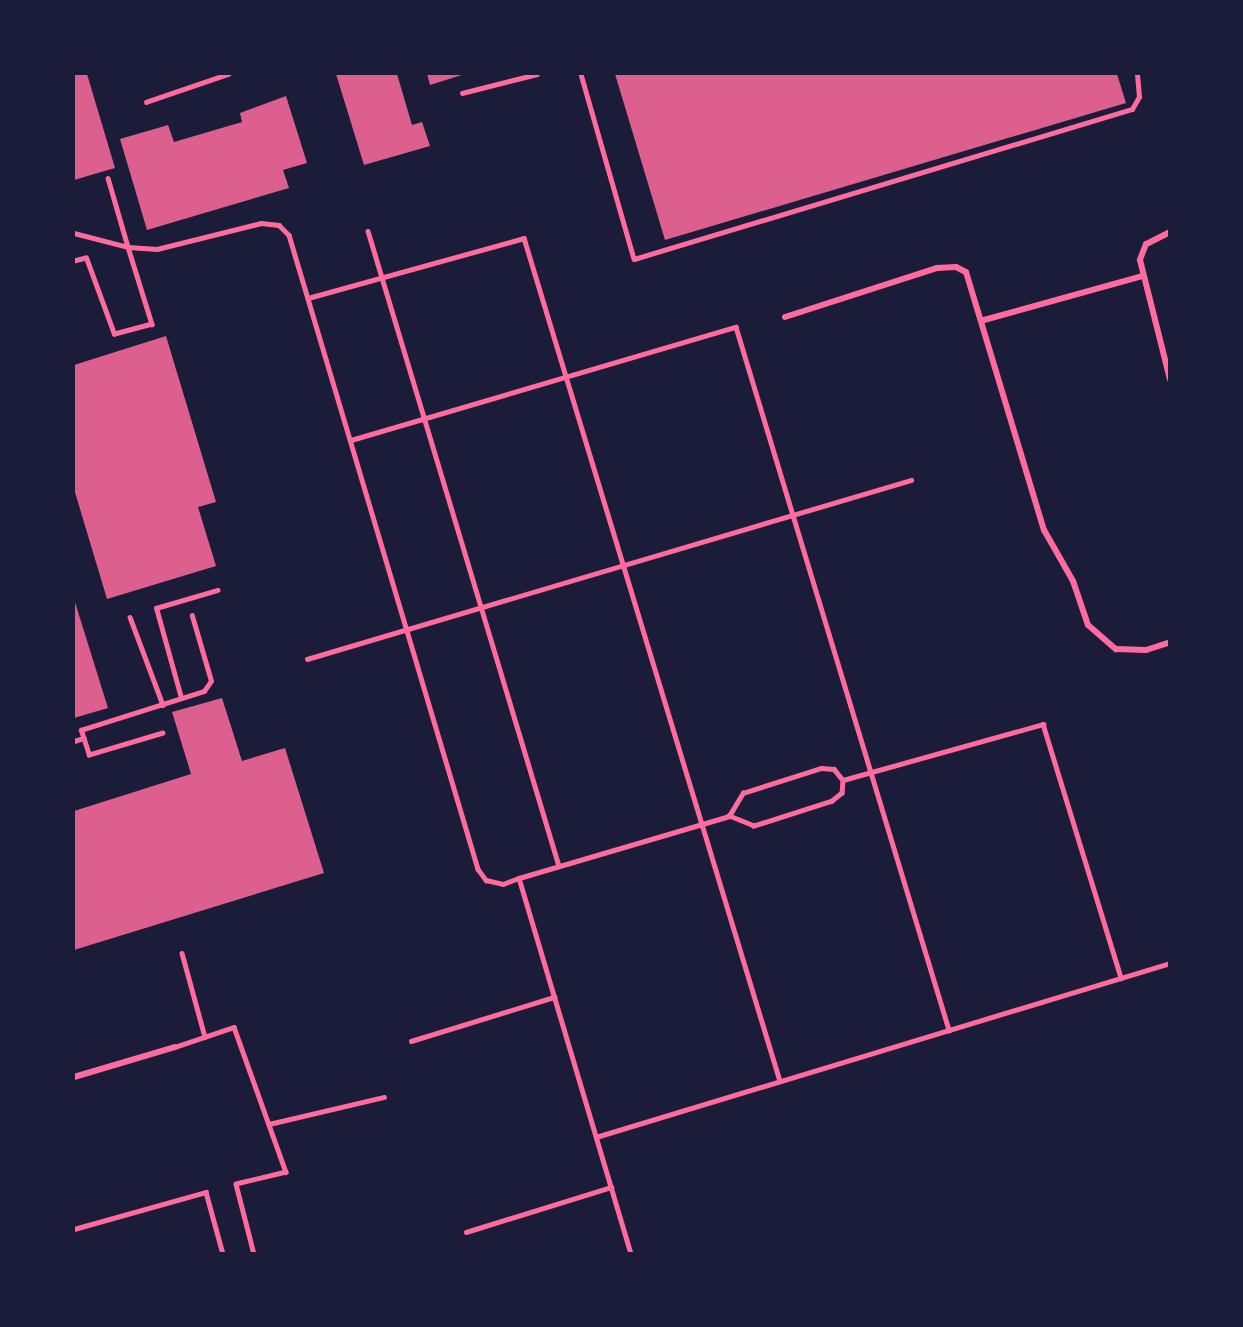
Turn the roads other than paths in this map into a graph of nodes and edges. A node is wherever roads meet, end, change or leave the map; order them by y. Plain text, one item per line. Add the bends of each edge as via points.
1 (228, 74) edge
2 (537, 74) edge
3 (581, 74) edge
4 (1137, 74) edge
5 (462, 93) dead end
6 (146, 102) dead end
7 (108, 178) dead end
8 (368, 231) dead end
9 (1170, 232) edge
10 (74, 233) edge
11 (128, 247) junction
12 (74, 261) edge
13 (1143, 276) junction
14 (382, 277) junction
15 (308, 298) junction
16 (785, 317) dead end
17 (984, 320) junction
18 (566, 377) junction
19 (1170, 379) edge
20 (424, 419) junction
21 (351, 440) junction
22 (911, 480) dead end
23 (793, 515) junction
24 (622, 566) junction
25 (217, 590) dead end
26 (480, 608) junction
27 (192, 616) dead end
28 (130, 617) dead end
29 (407, 630) junction
30 (1170, 642) edge
31 (307, 659) dead end
32 (181, 698) junction
33 (163, 705) junction
34 (163, 733) dead end
35 (84, 738) junction
36 (74, 741) edge
37 (871, 772) junction
38 (843, 780) junction
39 (729, 816) junction
40 (698, 825) junction
41 (559, 866) junction
42 (519, 878) junction
43 (182, 953) dead end
44 (1170, 963) edge
45 (1121, 978) junction
46 (554, 997) junction
47 (949, 1030) junction
48 (205, 1037) junction
49 (411, 1041) dead end
50 (175, 1047) joint
51 (74, 1077) edge
52 (780, 1082) junction
53 (384, 1097) dead end
54 (269, 1124) junction
55 (596, 1137) junction
56 (611, 1187) junction
57 (74, 1229) edge
58 (466, 1232) dead end
59 (223, 1254) edge
60 (254, 1254) edge
61 (631, 1254) edge

1 - 6 lane
2 - 5 lane
3 - 4 lane via 634,259 1132,109 1139,97
7 - 11 lane
8 - 14 lane
9 - 13 street via 1146,244 1140,260
10 - 11 lane
11 - 12 lane via 152,324 134,329 114,334 86,258
11 - 15 lane via 157,249 261,223 279,225 289,235
13 - 17 street
13 - 19 street
14 - 15 lane
14 - 18 lane via 524,238
14 - 20 lane
15 - 21 lane
16 - 17 street via 946,266 966,273
17 - 30 street via 1044,530 1073,581 1088,625 1116,649 1146,650
18 - 20 lane
18 - 23 lane via 736,327
18 - 24 lane
20 - 21 lane
20 - 26 lane
21 - 29 lane
22 - 23 lane
23 - 24 lane
23 - 37 lane
24 - 26 lane
24 - 40 lane
25 - 32 lane via 156,608
26 - 29 lane
26 - 41 lane
27 - 32 lane via 211,681 204,691
28 - 33 lane
29 - 31 lane
29 - 42 lane via 478,869 486,880 503,884
32 - 33 lane
33 - 35 lane via 81,730
34 - 35 lane via 89,755
35 - 36 lane
37 - 38 lane
37 - 45 lane via 1043,724
37 - 47 lane
38 - 39 lane via 842,793 832,801 765,823 741,825
38 - 39 lane via 834,769 821,768 743,793
39 - 40 lane
40 - 41 lane
40 - 52 lane
41 - 42 lane
42 - 46 lane
43 - 48 lane
44 - 45 lane
45 - 47 lane
46 - 49 lane
46 - 55 lane
47 - 52 lane
48 - 50 lane
48 - 54 lane via 234,1027
50 - 51 street
52 - 55 lane
53 - 54 lane
54 - 60 lane via 286,1172 236,1184
55 - 56 lane
56 - 58 lane
56 - 61 lane
57 - 59 lane via 206,1192

